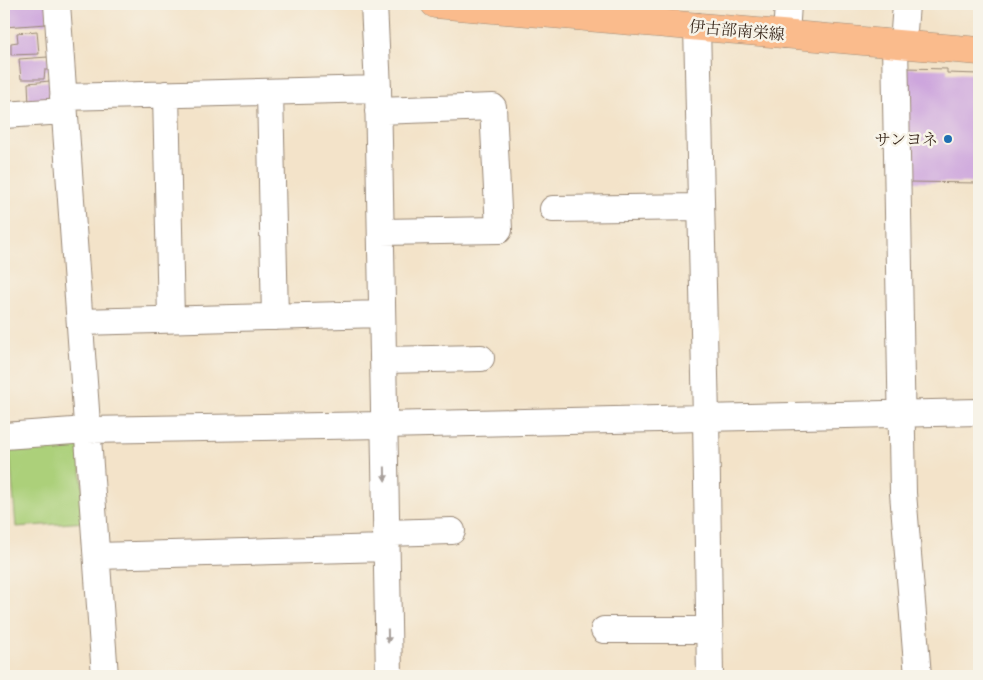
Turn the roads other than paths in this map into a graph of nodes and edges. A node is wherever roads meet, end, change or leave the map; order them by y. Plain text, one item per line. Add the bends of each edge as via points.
1 (57, 4) edge
2 (374, 4) edge
3 (435, 4) edge
4 (788, 4) edge
5 (906, 4) edge
6 (473, 6) edge
7 (697, 26) junction
8 (786, 34) junction
9 (899, 44) junction
10 (979, 51) edge
11 (270, 92) junction
12 (166, 94) junction
13 (378, 100) junction
14 (64, 104) junction
15 (4, 116) edge
16 (701, 207) junction
17 (553, 209) dead end
18 (381, 232) junction
19 (382, 314) junction
20 (275, 317) junction
21 (171, 320) junction
22 (80, 322) junction
23 (480, 358) dead end
24 (383, 360) junction
25 (979, 412) edge
26 (901, 414) junction
27 (706, 418) junction
28 (384, 425) junction
29 (87, 430) junction
30 (4, 436) edge
31 (452, 531) dead end
32 (386, 540) junction
33 (97, 556) junction
34 (604, 630) dead end
35 (709, 630) junction
36 (105, 676) edge
37 (389, 676) edge
38 (710, 676) edge
39 (918, 676) edge

1 - 14 street
2 - 13 street
3 - 6 main road, 伊古部南栄線
4 - 8 street
5 - 9 street
6 - 7 main road, 伊古部南栄線
7 - 8 main road, 伊古部南栄線
7 - 16 street
8 - 9 main road, 伊古部南栄線
9 - 10 main road, 伊古部南栄線
9 - 26 street
11 - 12 street
11 - 13 street
11 - 20 street
12 - 14 street
12 - 21 street
13 - 18 street
13 - 18 street via 493,107 499,230
14 - 15 street
14 - 22 street
16 - 17 street
16 - 27 street
18 - 19 street
19 - 20 street
19 - 24 street
20 - 21 street
21 - 22 street
22 - 29 street
23 - 24 street
24 - 28 street
25 - 26 street
26 - 27 street
26 - 39 street via 903,493
27 - 28 street
27 - 35 street
28 - 29 street
28 -> 32 street
29 - 30 street
29 - 33 street
31 - 32 street
32 - 33 street
32 -> 37 street
33 - 36 street
34 - 35 street
35 - 38 street

